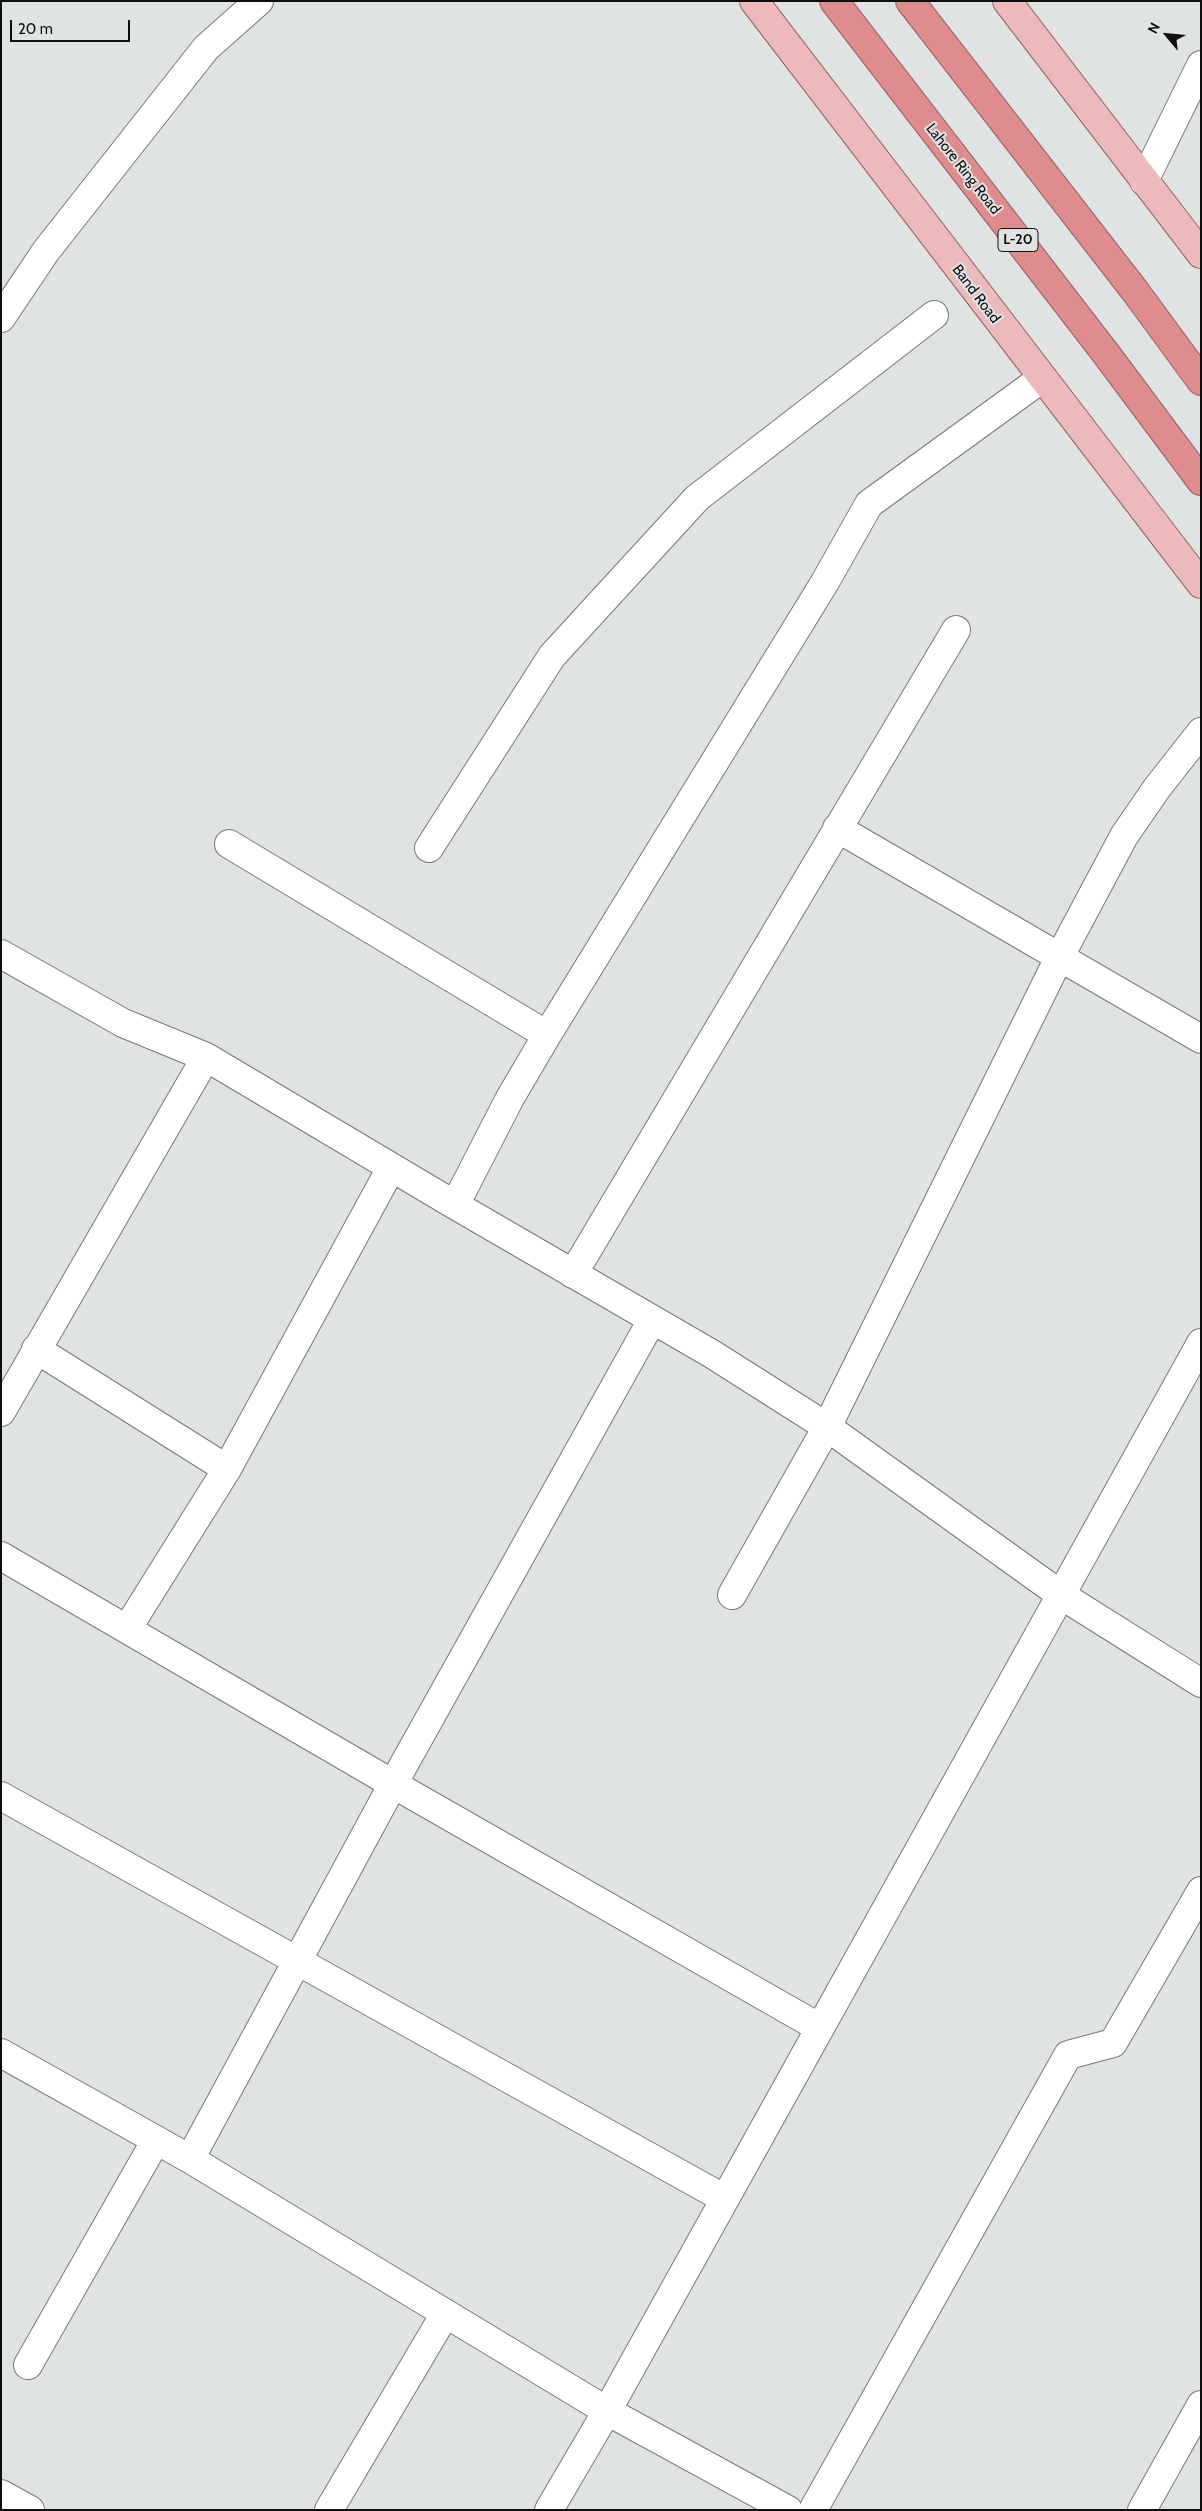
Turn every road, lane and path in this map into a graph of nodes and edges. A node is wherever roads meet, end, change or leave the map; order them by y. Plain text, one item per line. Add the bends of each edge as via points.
1 (259, 1) edge
2 (754, 1) edge
3 (834, 1) edge
4 (910, 1) edge
5 (1007, 1) edge
6 (1201, 65) edge
7 (1144, 181) junction
8 (1201, 254) edge
9 (934, 315) dead end
10 (1, 318) edge
11 (1041, 379) junction
12 (1201, 381) edge
13 (1201, 481) edge
14 (1201, 584) edge
15 (956, 630) dead end
16 (1201, 732) edge
17 (837, 828) junction
18 (229, 844) dead end
19 (429, 848) dead end
20 (1059, 958) junction
21 (4, 961) edge
22 (546, 1035) junction
23 (1201, 1039) edge
24 (206, 1058) junction
25 (391, 1168) junction
26 (454, 1205) junction
27 (573, 1274) junction
28 (652, 1320) junction
29 (1201, 1343) edge
30 (36, 1349) junction
31 (1, 1412) edge
32 (828, 1427) junction
33 (227, 1469) junction
34 (1, 1556) edge
35 (732, 1595) dead end
36 (1061, 1595) junction
37 (127, 1629) junction
38 (1201, 1683) edge
39 (393, 1784) junction
40 (1, 1796) edge
41 (1201, 1891) edge
42 (297, 1961) junction
43 (820, 2028) junction
44 (1, 2053) edge
45 (156, 2140) junction
46 (190, 2159) junction
47 (725, 2199) junction
48 (445, 2314) junction
49 (28, 2365) dead end
50 (1201, 2405) edge
51 (607, 2411) junction
52 (1, 2494) edge
53 (30, 2510) edge
54 (328, 2510) edge
55 (549, 2510) edge
56 (788, 2510) edge
57 (813, 2510) edge
58 (1142, 2510) edge

1 - 10 street via 206,48 46,252
2 - 11 main road, Band Road
3 - 13 highway, Lahore Ring Road / L-20
4 - 12 highway
5 - 7 main road
6 - 7 street
7 - 8 main road
9 - 19 street via 697,498 552,656
11 - 14 main road, Band Road
11 - 22 street via 869,504 825,582
15 - 17 street
16 - 20 street via 1124,836
17 - 20 street
17 - 27 street
18 - 22 street
20 - 23 street
20 - 32 street
21 - 24 street via 123,1023
22 - 26 street
24 - 25 street
24 - 30 street
25 - 26 street
25 - 33 street
26 - 27 street
27 - 28 street
28 - 32 street
28 - 39 street
29 - 36 street
30 - 31 street
30 - 33 street
32 - 35 street
32 - 36 street
33 - 37 street
34 - 37 street
36 - 38 street
36 - 43 street
37 - 39 street
39 - 42 street
39 - 43 street
40 - 42 street
41 - 57 street via 1113,2043 1068,2055
42 - 46 street
42 - 47 street
43 - 47 street
44 - 45 street
45 - 46 street
45 - 49 street
46 - 48 street
47 - 51 street
48 - 51 street
48 - 54 street
50 - 58 street
51 - 55 street
51 - 56 street
52 - 53 street

